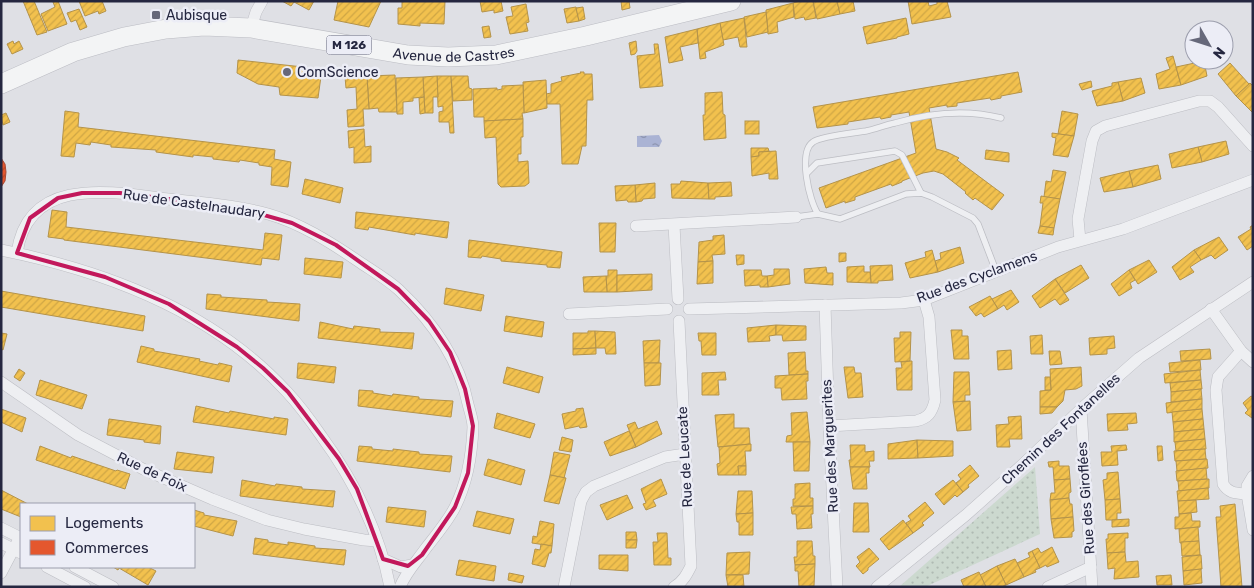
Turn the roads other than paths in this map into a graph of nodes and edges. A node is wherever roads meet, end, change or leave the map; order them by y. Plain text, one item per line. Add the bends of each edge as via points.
1 (262, 1) edge
2 (732, 1) edge
3 (251, 28) junction
4 (1, 84) edge
5 (1001, 118) dead end
6 (1253, 146) edge
7 (807, 173) junction
8 (1253, 180) edge
9 (921, 194) junction
10 (818, 214) junction
11 (796, 217) joint
12 (674, 225) junction
13 (636, 226) dead end
14 (1080, 240) junction
15 (1, 250) edge
16 (17, 253) junction
17 (996, 271) junction
18 (1253, 282) edge
19 (678, 299) junction
20 (924, 300) junction
21 (825, 305) junction
22 (668, 309) junction
23 (689, 309) junction
24 (1211, 309) junction
25 (569, 314) dead end
26 (679, 321) junction
27 (1240, 352) junction
28 (1253, 362) edge
29 (1, 382) edge
30 (1081, 409) junction
31 (828, 426) junction
32 (685, 454) junction
33 (1253, 476) edge
34 (1247, 494) junction
35 (1, 528) edge
36 (1253, 530) edge
37 (20, 538) edge
38 (377, 541) junction
39 (1, 543) edge
40 (17, 551) edge
41 (383, 559) junction
42 (412, 565) junction
43 (1091, 567) junction
44 (49, 568) edge
45 (77, 568) edge
46 (1, 573) edge
47 (85, 587) edge
48 (113, 587) edge
49 (390, 587) edge
50 (400, 587) edge
51 (564, 587) edge
52 (674, 587) edge
53 (837, 587) edge
54 (877, 587) edge
55 (1048, 587) edge
56 (1092, 587) edge

1 - 3 street
2 - 3 main road, Avenue de Castres / M 126 via 496,55 408,55
3 - 4 main road, Avenue de Castres / M 126 via 204,26 124,36 73,52
5 - 7 lane via 982,113 942,113 820,138 812,142 807,152
6 - 14 street via 1210,101 1199,101 1105,126 1096,131 1092,141 1078,219
7 - 9 lane via 817,163 895,150 902,155
7 - 10 lane via 806,180
8 - 14 street, Rue des Cyclamens via 1123,229
9 - 10 lane via 906,194 840,219
9 - 17 lane via 973,218
10 - 11 lane
11 - 12 street
12 - 13 street
12 - 19 street
14 - 17 street, Rue des Cyclamens
15 - 16 street
16 - 38 street via 105,277 134,289 169,304 237,347 288,392 339,459 357,489
16 - 42 street, Rue de Castelnaudary via 30,218 42,206 58,198 82,193 120,193 268,214 336,245 398,289 429,321 450,352 465,389 473,426 468,473 455,507
17 - 20 street, Rue des Cyclamens
18 - 24 street, Chemin des Fontanelles
19 - 22 street via 671,302
19 - 23 street via 686,302
20 - 21 street, Rue des Cyclamens
20 - 31 street via 929,317 936,400 933,410 926,418 916,421
21 - 23 street, Rue des Cyclamens
21 - 31 street, Rue des Marguerites
22 - 25 street
22 - 26 street via 671,318
23 - 26 street via 687,317
24 - 27 street
24 - 30 street, Chemin des Fontanelles via 1139,358
26 - 32 street, Rue de Leucate
27 - 28 street
27 - 34 street via 1218,377 1216,390 1223,484 1231,492
29 - 38 street, Rue de Foix via 78,434 143,469 212,499 267,520
30 - 43 street, Rue des Giroflées
30 - 54 street, Chemin des Fontanelles via 966,515
31 - 53 street, Rue des Marguerites
32 - 51 street via 665,457 586,492 581,501
32 - 52 street, Rue de Leucate via 690,566 686,576
33 - 34 street via 1247,486
34 - 36 street
35 - 37 street
37 - 40 street
38 - 41 street
39 - 40 street
40 - 46 street
41 - 42 street via 401,567
41 - 49 street
42 - 50 street, Rue de Castelnaudary
43 - 55 street
43 - 56 street, Rue des Giroflées
44 - 47 street
45 - 48 street

